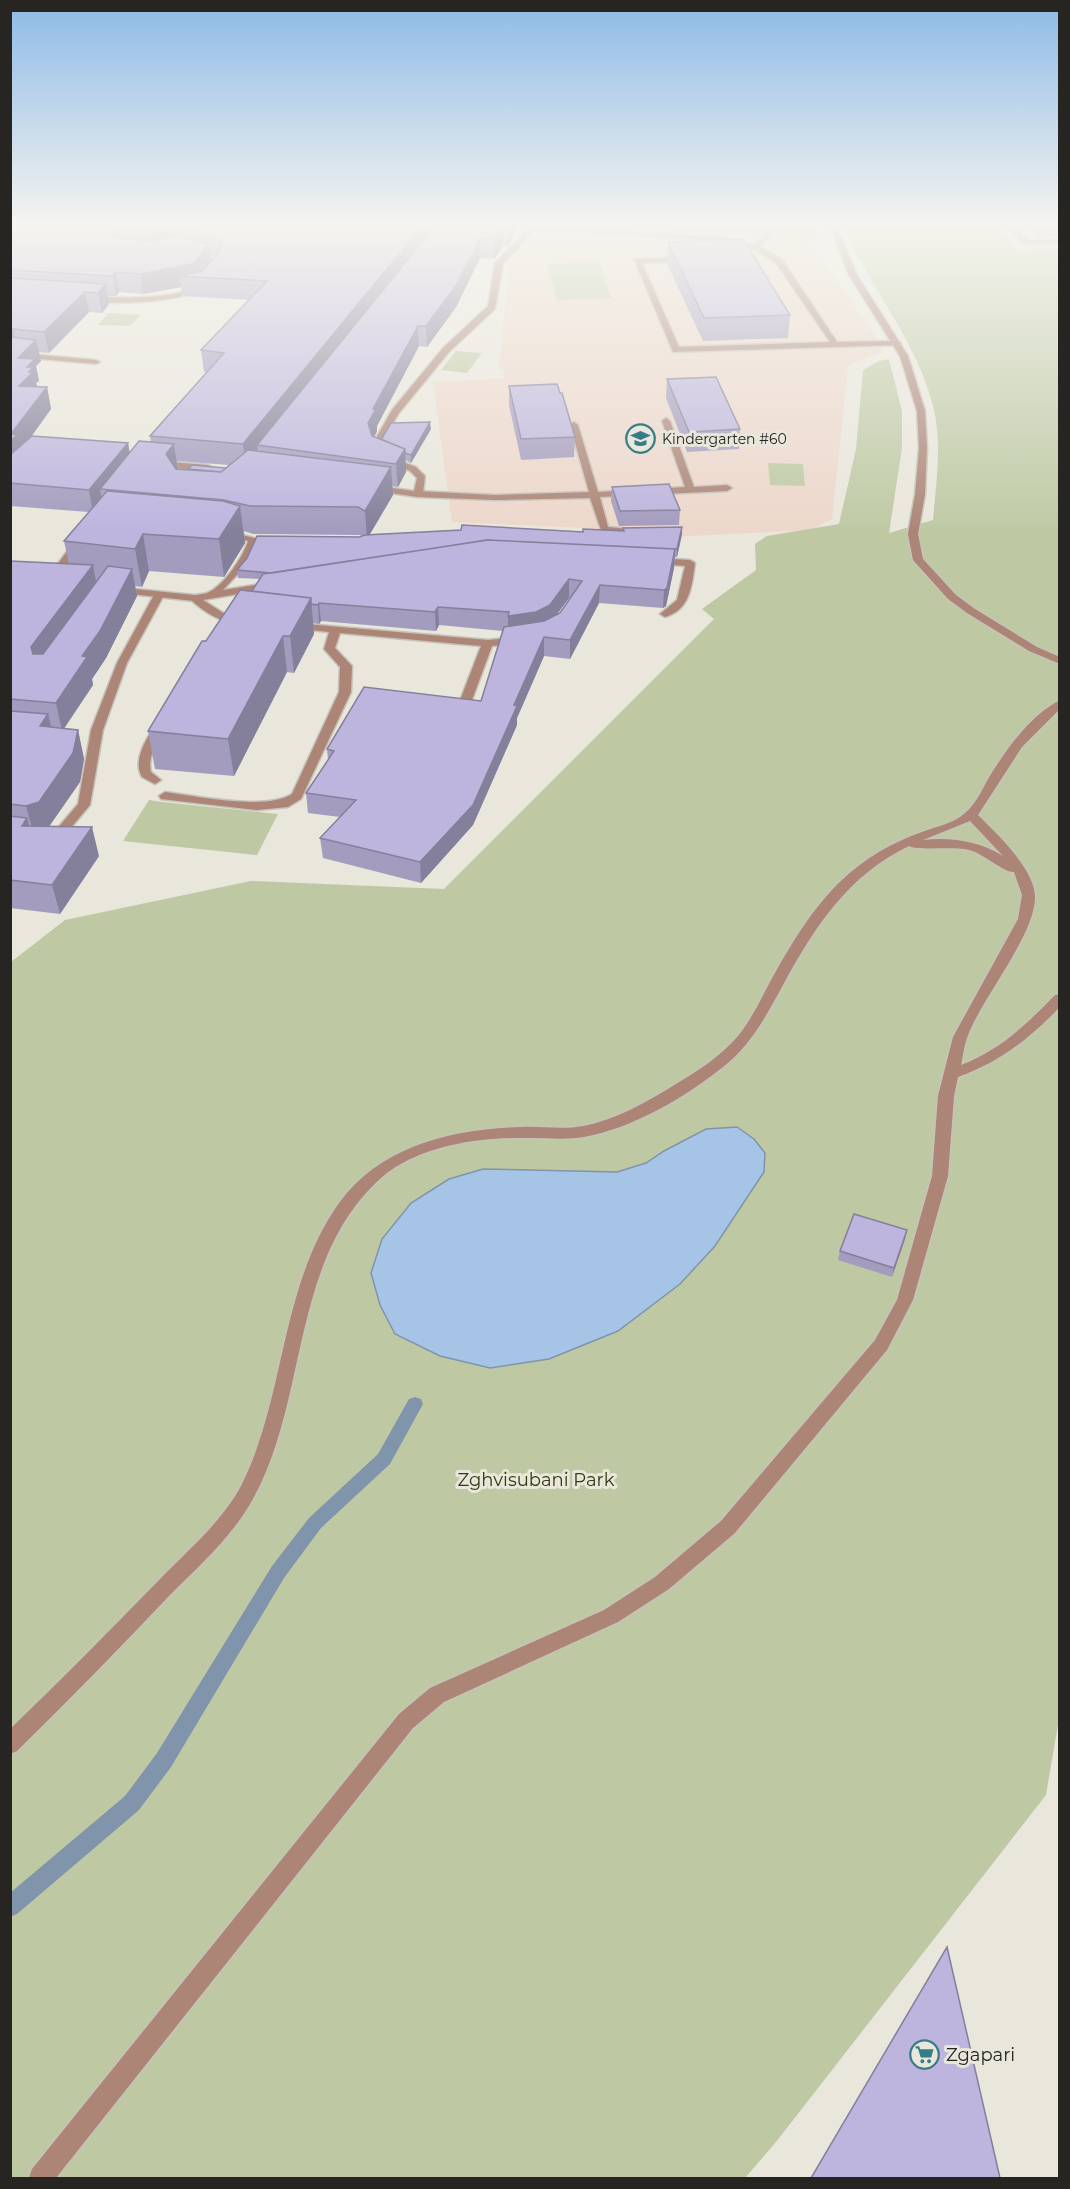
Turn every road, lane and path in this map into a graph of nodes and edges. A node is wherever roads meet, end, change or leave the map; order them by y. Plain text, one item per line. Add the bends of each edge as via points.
1 (470, 327) edge
2 (666, 327) edge
3 (824, 327) edge
4 (887, 327) edge
5 (897, 343) junction
6 (835, 344) junction
7 (13, 355) edge
8 (96, 362) dead end
9 (666, 421) dead end
10 (574, 425) edge
11 (150, 463) edge
12 (219, 470) edge
13 (362, 486) edge
14 (727, 488) dead end
15 (690, 489) junction
16 (595, 493) junction
17 (418, 494) junction
18 (88, 530) edge
19 (637, 531) edge
20 (216, 532) edge
21 (253, 539) junction
22 (265, 539) edge
23 (642, 561) edge
24 (52, 581) edge
25 (283, 583) edge
26 (108, 589) edge
27 (213, 594) junction
28 (159, 595) junction
29 (194, 598) junction
30 (665, 614) edge
31 (256, 621) edge
32 (278, 624) edge
33 (335, 631) junction
34 (532, 638) edge
35 (488, 643) junction
36 (1059, 661) edge
37 (1059, 703) edge
38 (464, 708) edge
39 (166, 715) edge
40 (155, 780) edge
41 (165, 796) dead end
42 (971, 815) junction
43 (10, 838) edge
44 (893, 847) junction
45 (1026, 883) junction
46 (1059, 998) edge
47 (950, 1074) junction
48 (10, 1744) edge
49 (41, 2178) edge

1 - 17 street via 446,350 395,412 376,446 379,456 413,469 422,478
2 - 6 street via 676,350
3 - 6 street
4 - 5 street
5 - 6 street
5 - 36 street via 921,411 921,494 913,534 918,560 952,597 971,611
7 - 8 street
9 - 15 street
10 - 16 street
11 - 12 street via 187,470
13 - 17 street
14 - 15 street
15 - 16 street
16 - 17 street via 509,497
16 - 19 street via 604,528
18 - 24 street
20 - 21 street
21 - 22 street
21 - 27 street via 251,551 239,569
23 - 30 street via 690,563 684,600
25 - 27 street
26 - 28 street
27 - 29 street
28 - 29 street
28 - 43 street via 122,663 90,739 84,805 60,833 35,842
29 - 31 street via 220,621
32 - 33 street
33 - 35 street
33 - 41 street via 329,649 346,666 345,692 297,796 284,804 257,806
34 - 35 street
35 - 38 street
37 - 42 street via 1032,727 1006,760
39 - 40 street via 149,744 144,767
42 - 44 street via 958,824
42 - 45 street via 1002,846
44 - 45 street via 955,842 977,847 1000,858
44 - 48 street via 867,863 828,904 735,1049 689,1083 586,1132 483,1135 439,1143 376,1173 326,1239 308,1284 264,1460 244,1497 214,1536
45 - 47 street via 1029,895 1025,919 960,1036
46 - 47 street via 1005,1051
47 - 49 street via 940,1176 905,1300 881,1345 728,1527 662,1583 611,1616 437,1695 406,1721

